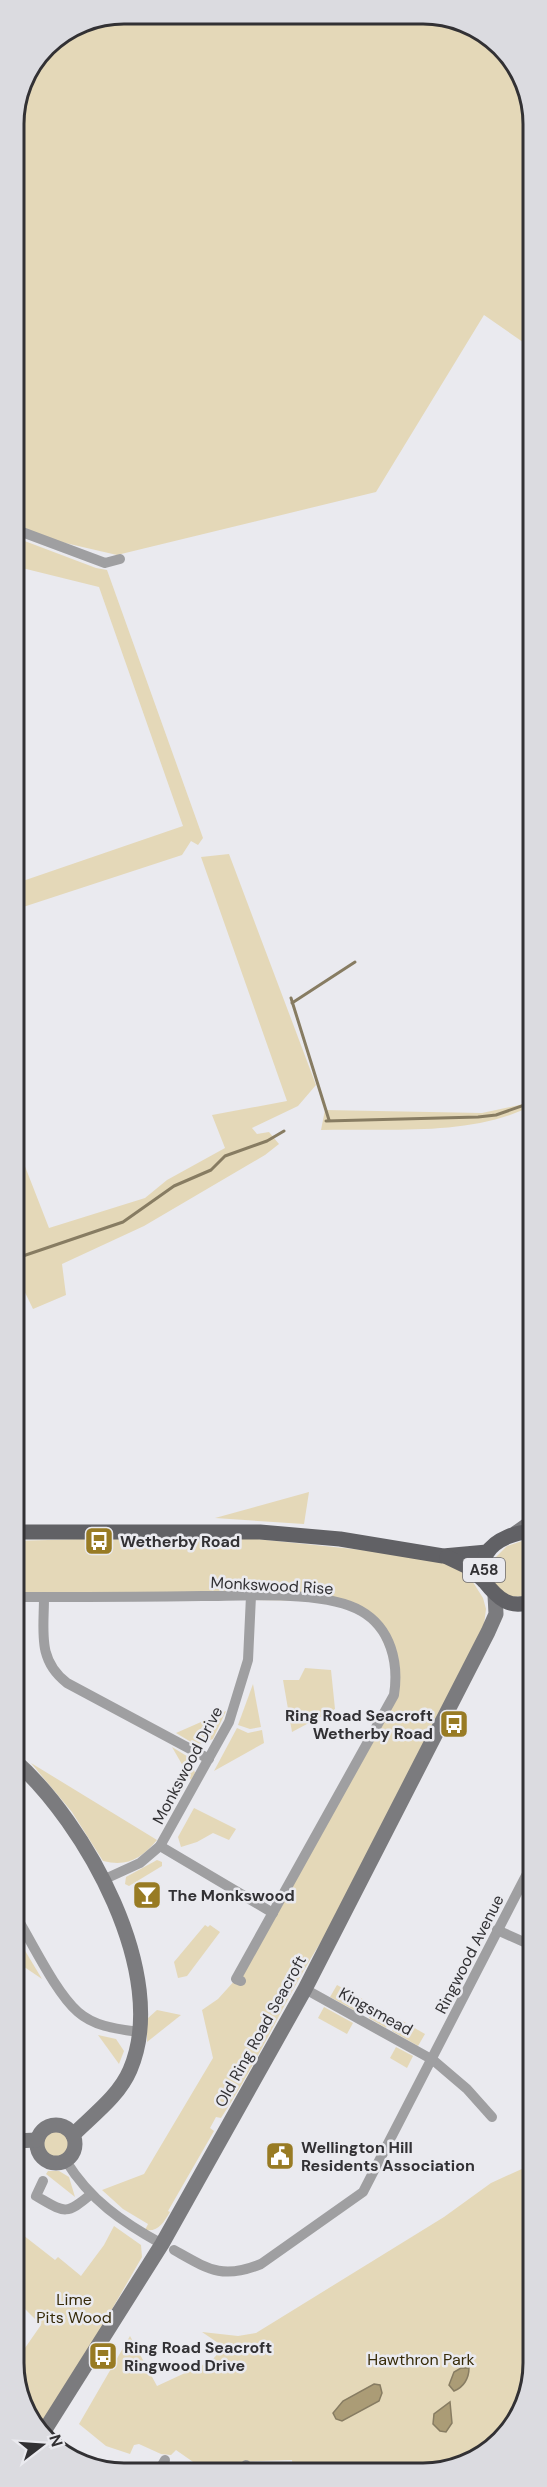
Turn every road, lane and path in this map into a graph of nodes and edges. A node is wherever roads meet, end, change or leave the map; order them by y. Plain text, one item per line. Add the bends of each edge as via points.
1 (24, 533) edge
2 (120, 559) dead end
3 (523, 1528) edge
4 (24, 1532) edge
5 (516, 1533) junction
6 (523, 1533) edge
7 (487, 1552) junction
8 (443, 1556) junction
9 (484, 1581) junction
10 (495, 1595) junction
11 (251, 1596) junction
12 (24, 1597) edge
13 (44, 1597) junction
14 (523, 1604) edge
15 (518, 1606) junction
16 (488, 1632) junction
17 (209, 1759) junction
18 (24, 1771) edge
19 (160, 1846) junction
20 (105, 1879) junction
21 (523, 1881) edge
22 (273, 1913) junction
23 (24, 1930) edge
24 (497, 1930) junction
25 (523, 1942) edge
26 (241, 1981) dead end
27 (304, 1989) junction
28 (139, 2032) junction
29 (434, 2060) junction
30 (492, 2117) dead end
31 (73, 2134) junction
32 (37, 2140) junction
33 (24, 2141) edge
34 (66, 2161) junction
35 (43, 2181) dead end
36 (90, 2195) junction
37 (168, 2247) junction
38 (55, 2415) edge
39 (167, 2460) dead end
40 (165, 2463) edge

1 - 2 street via 105,563
3 - 5 main road
4 - 8 main road, A58 via 260,1532 339,1539
5 - 6 main road, A58
5 - 7 main road, A58
7 - 8 main road, A58
7 - 9 main road, A58
8 - 9 main road, A58 via 470,1568
9 - 10 main road, A58
10 - 15 main road, A58
10 - 16 main road, Old Ring Road Seacroft via 496,1614
11 - 13 street, Monkswood Rise
11 - 17 street, Monkswood Drive via 244,1678 232,1715
11 - 22 street, Monkswood Rise via 329,1601 362,1611 386,1636 396,1671 394,1695 385,1714
12 - 13 street, Monkswood Rise
13 - 17 street via 44,1646 54,1674
14 - 15 main road
15 - 16 main road, Old Ring Road Seacroft
16 - 27 main road, Old Ring Road Seacroft
17 - 19 street, Monkswood Drive
18 - 20 main road via 65,1816
19 - 20 street, Monkswood Drive via 140,1863
19 - 22 street
20 - 28 main road via 128,1944 137,1986
21 - 24 street, Ringwood Avenue
22 - 26 street, Monkswood Rise via 236,1979
23 - 28 street via 78,2012 100,2025
24 - 25 street
24 - 29 street, Ringwood Avenue
27 - 29 street, Kingsmead
27 - 37 main road, Old Ring Road Seacroft
28 - 31 main road via 134,2059 122,2083
29 - 30 street, Kingsmead
29 - 37 street, Ringwood Avenue via 363,2192 261,2264 243,2271 208,2270
31 - 32 main road via 63,2126 52,2125
31 - 34 main road via 75,2147
32 - 33 main road
32 - 34 main road via 39,2152 46,2160 57,2164
34 - 36 street, Ringwood Avenue
35 - 36 street via 36,2196 63,2211 70,2211
36 - 37 street, Ringwood Avenue via 118,2219
37 - 38 main road, Old Ring Road Seacroft
39 - 40 street

